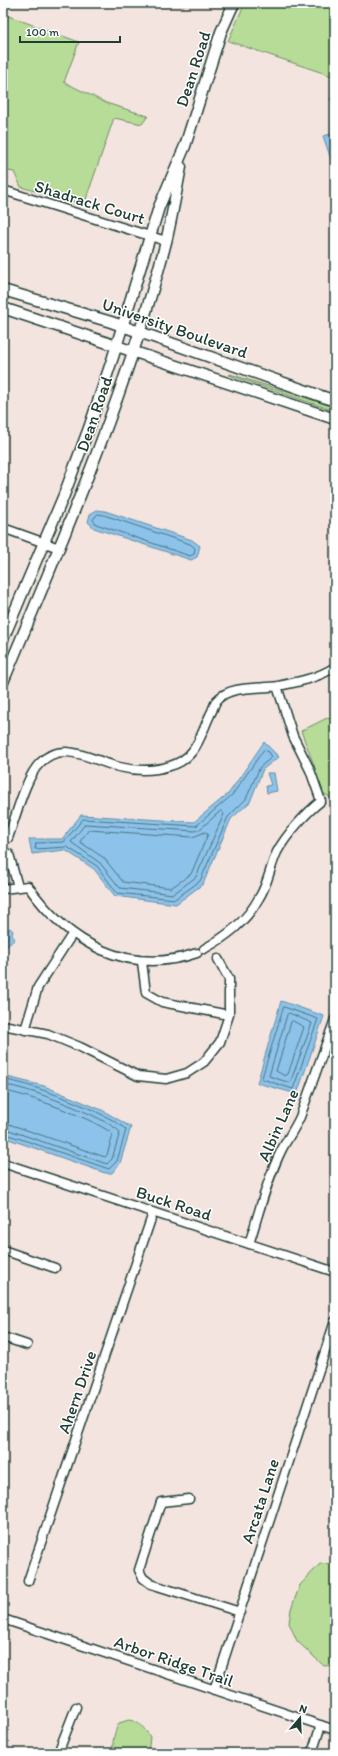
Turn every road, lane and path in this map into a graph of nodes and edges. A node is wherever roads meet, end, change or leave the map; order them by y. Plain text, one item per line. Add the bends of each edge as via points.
1 (234, 3) edge
2 (185, 146) junction
3 (6, 191) dead end
4 (150, 236) junction
5 (166, 241) junction
6 (3, 290) edge
7 (3, 308) edge
8 (122, 326) junction
9 (139, 332) junction
10 (117, 346) junction
11 (133, 351) junction
12 (335, 401) edge
13 (335, 419) edge
14 (3, 528) edge
15 (44, 543) junction
16 (59, 548) junction
17 (3, 639) edge
18 (335, 667) edge
19 (3, 682) edge
20 (277, 686) junction
21 (8, 838) dead end
22 (9, 854) dead end
23 (18, 887) junction
24 (3, 889) edge
25 (73, 933) junction
26 (218, 959) dead end
27 (142, 962) junction
28 (229, 1015) junction
29 (335, 1019) edge
30 (3, 1025) edge
31 (25, 1030) junction
32 (3, 1163) edge
33 (153, 1213) junction
34 (249, 1244) junction
35 (3, 1250) edge
36 (55, 1268) dead end
37 (335, 1272) edge
38 (335, 1322) edge
39 (3, 1337) edge
40 (27, 1345) dead end
41 (189, 1499) dead end
42 (28, 1581) dead end
43 (240, 1612) junction
44 (3, 1619) edge
45 (214, 1690) junction
46 (76, 1707) dead end
47 (321, 1725) junction
48 (335, 1730) edge
49 (58, 1753) edge
50 (312, 1753) edge

1 - 2 main road, Dean Road
2 - 4 main road, Dean Road via 159,207
2 - 5 main road, Dean Road
3 - 4 street, Shadrack Court
4 - 5 street, Shadrack Court
4 - 8 main road, Dean Road
5 - 9 main road, Dean Road
6 - 8 main road, University Boulevard
7 - 10 main road, University Boulevard
8 - 9 main road, University Boulevard
8 - 10 main road, Dean Road
9 - 11 main road, Dean Road
9 - 12 main road, University Boulevard
10 - 11 main road, University Boulevard
10 - 15 main road, Dean Road via 90,428
11 - 13 main road, University Boulevard
11 - 16 main road, Dean Road via 98,452
14 - 15 street
15 - 16 street
15 - 17 main road, Dean Road
16 - 19 main road, Dean Road
18 - 20 street via 323,675
20 - 21 street via 231,692 217,700 198,744 186,758 170,766 149,770 121,768 81,753 65,751 47,757 39,763 31,776
20 - 27 street via 293,736 321,800 290,834 278,852 260,898 232,932 200,951 182,958
22 - 23 street
23 - 24 street
23 - 25 street via 28,886
25 - 27 street via 100,951 126,960
25 - 31 street via 38,987
26 - 28 street via 229,979
27 - 28 street via 146,993 162,1002
28 - 31 street via 220,1042 204,1062 187,1073 166,1079 138,1076 80,1047 48,1034
29 - 34 street, Albin Lane via 300,1117 282,1148
30 - 31 street
32 - 33 street, Buck Road
33 - 34 street, Buck Road
33 - 42 street, Ahern Drive
34 - 37 street, Buck Road
35 - 36 street
38 - 43 street, Arcata Lane
39 - 40 street
41 - 43 street via 161,1502 139,1570 143,1578 151,1584
43 - 45 street, Arcata Lane
44 - 45 street, Arbor Ridge Trail
45 - 47 street, Arbor Ridge Trail
46 - 49 street
47 - 48 street, Arbor Ridge Trail
47 - 50 street

